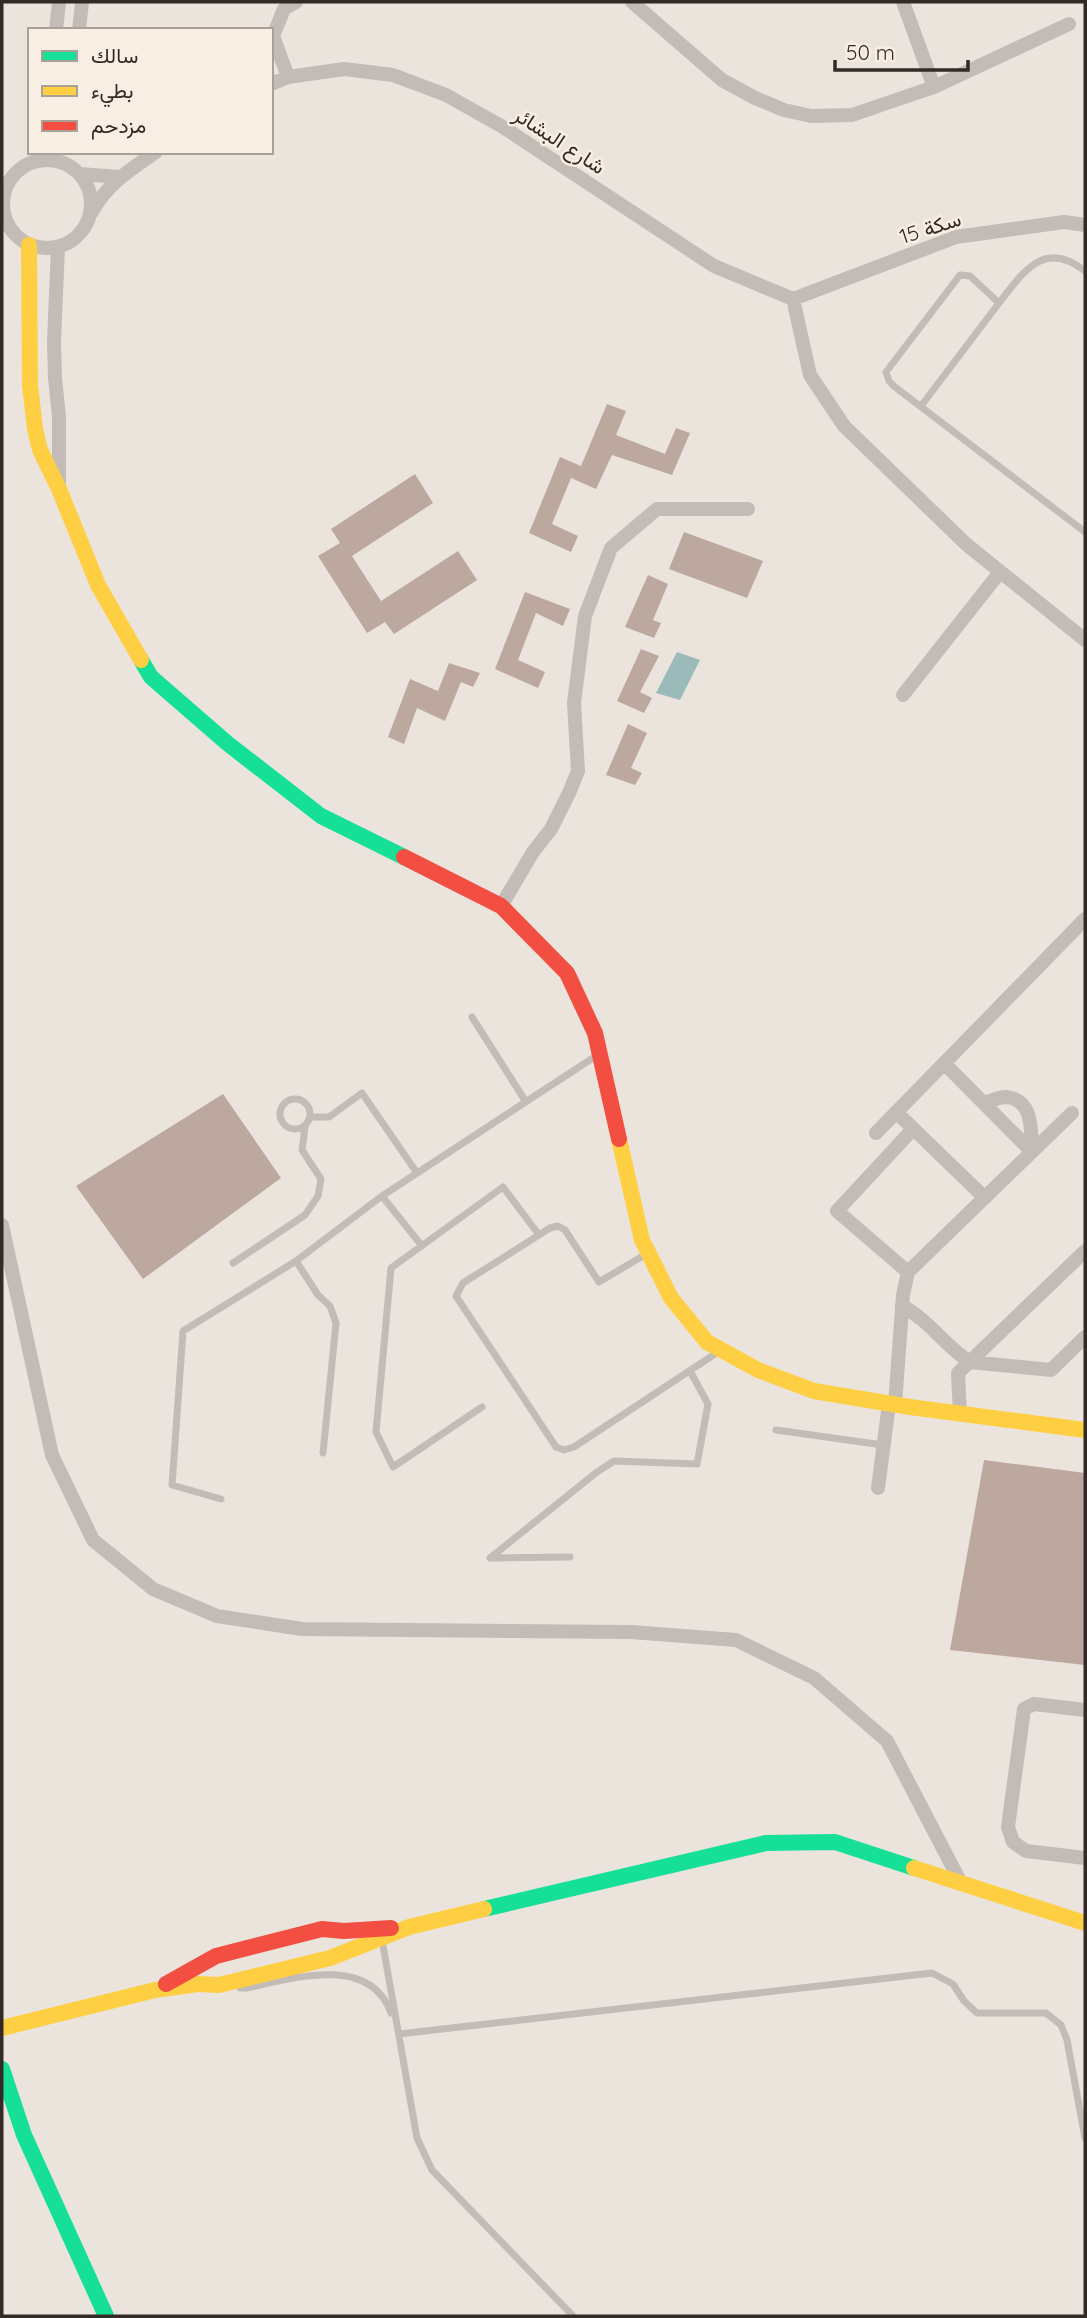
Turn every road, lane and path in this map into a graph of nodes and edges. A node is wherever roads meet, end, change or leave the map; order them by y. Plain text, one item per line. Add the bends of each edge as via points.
1 (59, 2) edge
2 (82, 2) edge
3 (296, 2) edge
4 (632, 2) edge
5 (903, 2) edge
6 (1069, 24) dead end
7 (56, 28) edge
8 (79, 28) edge
9 (288, 77) junction
10 (273, 83) edge
11 (934, 87) junction
12 (153, 154) edge
13 (36, 157) edge
14 (65, 158) edge
15 (79, 174) junction
16 (120, 177) junction
17 (2, 197) edge
18 (88, 220) junction
19 (1085, 225) edge
20 (2, 236) edge
21 (25, 243) junction
22 (58, 247) junction
23 (1085, 271) edge
24 (793, 299) junction
25 (999, 303) junction
26 (921, 406) junction
27 (58, 489) junction
28 (748, 509) dead end
29 (1085, 532) edge
30 (1000, 572) junction
31 (1085, 640) edge
32 (903, 695) dead end
33 (501, 906) junction
34 (1085, 919) edge
35 (472, 1017) dead end
36 (600, 1054) junction
37 (944, 1063) junction
38 (526, 1102) junction
39 (984, 1103) junction
40 (896, 1112) junction
41 (1072, 1113) dead end
42 (311, 1116) junction
43 (305, 1127) junction
44 (913, 1129) junction
45 (876, 1133) dead end
46 (1032, 1153) junction
47 (417, 1173) junction
48 (382, 1196) junction
49 (985, 1198) junction
50 (2, 1225) edge
51 (539, 1235) junction
52 (422, 1246) junction
53 (1085, 1251) edge
54 (649, 1253) junction
55 (296, 1261) junction
56 (233, 1263) dead end
57 (908, 1272) junction
58 (902, 1306) junction
59 (1085, 1337) edge
60 (721, 1350) junction
61 (970, 1362) junction
62 (690, 1371) junction
63 (892, 1404) junction
64 (482, 1407) dead end
65 (960, 1414) junction
66 (776, 1430) dead end
67 (1085, 1430) edge
68 (884, 1445) junction
69 (323, 1453) dead end
70 (878, 1488) dead end
71 (221, 1499) dead end
72 (570, 1557) dead end
73 (1085, 1710) edge
74 (1085, 1858) edge
75 (961, 1883) junction
76 (1085, 1923) edge
77 (381, 1933) junction
78 (219, 1985) junction
79 (155, 1990) junction
80 (2, 2028) edge
81 (399, 2034) junction
82 (2, 2069) edge
83 (1085, 2138) edge
84 (106, 2316) edge
85 (573, 2316) edge

1 - 7 street
2 - 8 street
3 - 9 street via 284,9 273,36
4 - 11 street via 722,80 784,110 811,116 852,115
5 - 11 street
6 - 11 street
9 - 10 street, شارع البشائر
9 - 24 street, شارع البشائر via 344,69 393,75 446,94 714,266
12 - 16 street
13 - 14 street
13 - 17 street via 19,169
14 - 15 street
15 - 16 street
15 - 18 street via 88,187
16 - 18 street via 98,200
17 - 21 street via 9,229
18 - 22 street via 80,234
19 - 24 street, سكة 15 via 1064,222 956,237
20 - 21 street
21 - 22 street via 35,248
21 - 27 street via 31,405 38,440
22 - 27 street via 54,342
23 - 25 lane via 1064,259 1036,261
24 - 30 street via 810,375 844,426
25 - 26 lane
25 - 26 lane via 970,276 956,279 886,372 889,381
26 - 29 lane
27 - 33 street via 98,585 151,677 321,816
28 - 33 street via 657,509 611,548 585,616 574,703 578,771 551,829
30 - 31 street
30 - 32 street
33 - 36 street via 567,973
34 - 37 street
35 - 38 lane
36 - 38 lane
36 - 54 street via 642,1240
37 - 39 street
37 - 40 street
38 - 47 lane
39 - 46 street
39 - 46 street via 1005,1097 1027,1108
40 - 44 street
40 - 45 street
41 - 46 street
42 - 43 lane
42 - 43 lane via 308,1105 297,1099 284,1102 278,1112 282,1124 293,1130
42 - 47 lane via 329,1117 362,1093
43 - 56 lane via 303,1150 321,1179 318,1196 305,1215
44 - 49 street
44 - 57 street via 836,1211
46 - 49 street
47 - 48 lane
48 - 52 lane
48 - 55 lane
49 - 57 street
50 - 75 street via 52,1455 93,1540 153,1589 217,1616 302,1629 631,1632 736,1640 814,1678 887,1741
51 - 52 lane via 503,1187
51 - 54 lane via 558,1226 565,1230 599,1282
51 - 62 lane via 463,1283 456,1296 556,1447 574,1447
52 - 64 lane via 391,1269 376,1432 393,1467
53 - 61 street
54 - 60 street via 670,1298 707,1342
55 - 69 lane via 330,1306 336,1323
55 - 71 lane via 183,1331 172,1485
57 - 58 street
58 - 61 street
58 - 63 street
59 - 61 street via 1051,1370
60 - 62 lane
60 - 63 street via 814,1391
61 - 65 street via 958,1373
62 - 72 lane via 708,1404 697,1464 614,1461 491,1558
63 - 65 street
63 - 68 street
65 - 67 street
66 - 68 lane
68 - 70 street
73 - 74 street via 1034,1704 1024,1709 1008,1827 1013,1842 1026,1850
75 - 76 street
75 - 77 street via 835,1842 766,1843
77 - 78 street via 330,1958
77 - 79 street via 322,1929 216,1956
77 - 81 lane
78 - 79 street
78 - 81 lane via 247,1988 340,1974 359,1979 375,1988 388,2005
79 - 80 street
81 - 83 lane via 933,1973 953,1984 976,2013 1046,2013 1061,2025 1068,2040
81 - 85 lane via 417,2138 432,2170
82 - 84 street via 24,2135

